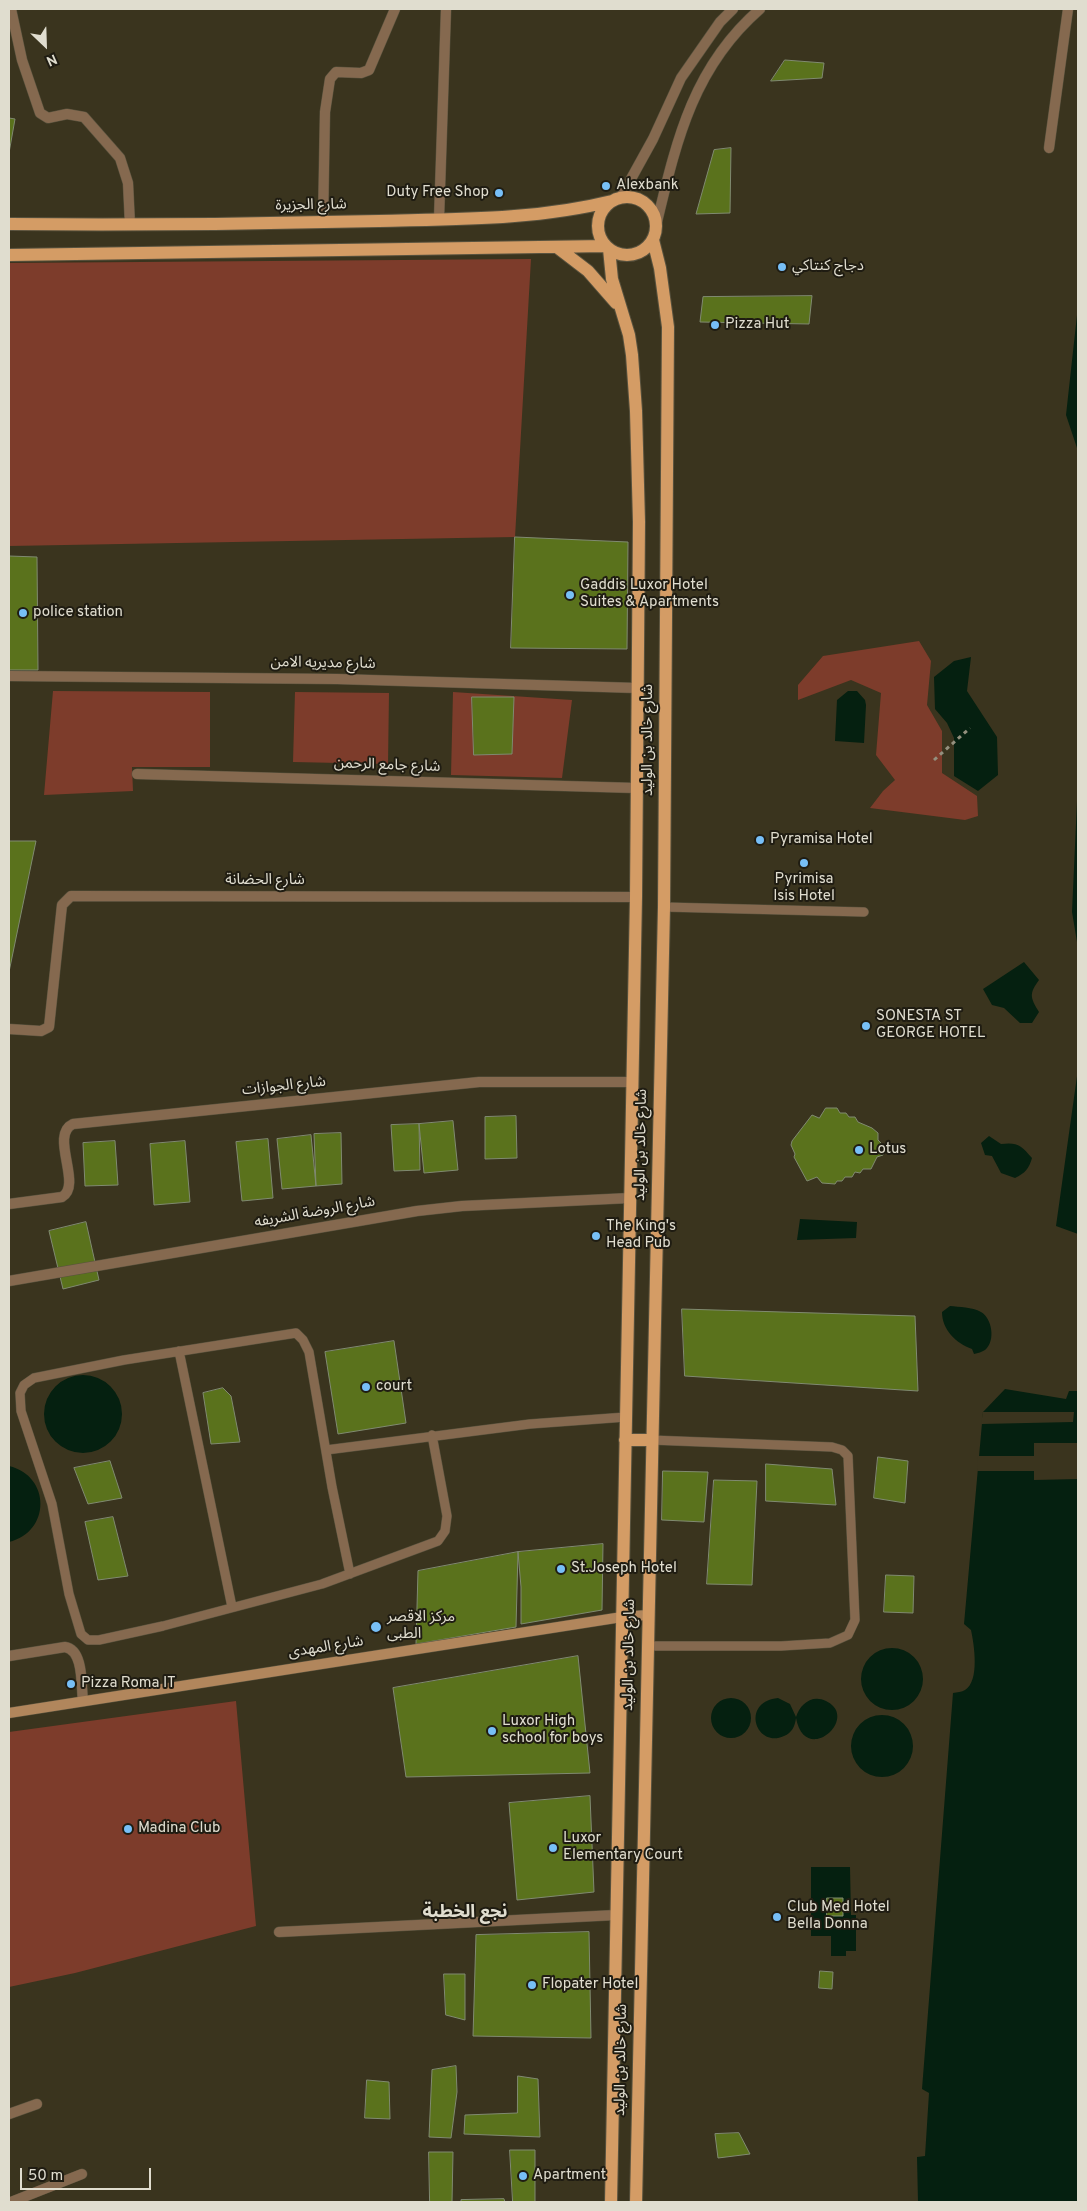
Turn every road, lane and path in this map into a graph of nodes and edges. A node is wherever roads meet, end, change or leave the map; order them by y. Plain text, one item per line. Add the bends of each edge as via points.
1 (11, 9) edge
2 (395, 9) edge
3 (446, 9) edge
4 (734, 9) edge
5 (760, 9) edge
6 (1068, 9) edge
7 (1049, 148) dead end
8 (616, 199) junction
9 (438, 219) junction
10 (323, 222) junction
11 (9, 224) edge
12 (130, 225) junction
13 (656, 226) junction
14 (653, 240) junction
15 (558, 248) junction
16 (608, 248) junction
17 (9, 255) edge
18 (622, 313) junction
19 (9, 676) edge
20 (637, 688) junction
21 (970, 728) dead end
22 (934, 760) dead end
23 (137, 774) dead end
24 (636, 788) junction
25 (636, 897) junction
26 (664, 907) junction
27 (864, 912) dead end
28 (9, 1029) edge
29 (632, 1082) junction
30 (630, 1198) junction
31 (9, 1204) edge
32 (9, 1281) edge
33 (179, 1351) junction
34 (626, 1417) junction
35 (432, 1435) junction
36 (626, 1440) junction
37 (651, 1440) junction
38 (326, 1450) junction
39 (350, 1574) junction
40 (232, 1607) junction
41 (647, 1615) junction
42 (622, 1617) junction
43 (647, 1646) junction
44 (9, 1656) edge
45 (83, 1701) junction
46 (9, 1713) edge
47 (616, 1915) junction
48 (279, 1932) dead end
49 (37, 2104) dead end
50 (9, 2114) edge
51 (82, 2174) dead end
52 (11, 2202) edge
53 (611, 2202) edge
54 (636, 2202) edge

1 - 12 street via 22,60 40,113 48,118 67,114 84,117 120,158 128,183
2 - 10 street via 369,70 361,73 336,72 330,79 325,112
3 - 9 street
4 - 8 street via 720,22 681,78 653,139
5 - 13 street via 712,65 697,92 677,142
6 - 7 street
8 - 9 main road, شارع الجزيرة via 546,214
8 - 13 main road via 630,197 647,204 653,211
8 - 16 main road via 604,208 599,217 600,238
9 - 10 main road, شارع الجزيرة
10 - 12 main road, شارع الجزيرة
11 - 12 main road, شارع الجزيرة
13 - 14 main road
14 - 16 main road via 638,253 628,255
14 - 26 main road, شارع خالد بن الوليد via 668,327
15 - 16 main road
15 - 17 main road
15 - 18 main road via 574,258 601,284
16 - 18 main road, شارع خالد بن الوليد via 612,279
18 - 20 main road, شارع خالد بن الوليد via 632,355 638,467
19 - 20 street, شارع مديريه الامن via 327,679
20 - 24 main road, شارع خالد بن الوليد
21 - 22 path
23 - 24 street, شارع جامع الرحمن
24 - 25 main road, شارع خالد بن الوليد
25 - 28 street, شارع الحضانة via 71,896 62,906 49,1027 41,1031
25 - 29 main road, شارع خالد بن الوليد
26 - 27 lane
26 - 37 main road, شارع خالد بن الوليد
29 - 30 main road, شارع خالد بن الوليد
29 - 31 street, شارع الجوازات via 479,1082 73,1124 68,1126 64,1135 69,1186 66,1195
30 - 32 street, شارع الروضة الشريفه via 417,1211
30 - 34 main road, شارع خالد بن الوليد
33 - 38 lane via 296,1333 309,1352
33 - 40 lane
33 - 40 lane via 34,1378 24,1385 20,1393 21,1411 52,1504 69,1594 84,1638 100,1640
34 - 35 lane
34 - 36 main road, شارع خالد بن الوليد
35 - 38 lane
35 - 39 lane via 447,1516 445,1531 438,1540
36 - 37 main road
36 - 42 main road, شارع خالد بن الوليد
37 - 41 main road, شارع خالد بن الوليد
37 - 43 lane via 832,1447 846,1452 855,1620 848,1635 830,1643
38 - 39 lane
39 - 40 lane
41 - 42 street, شارع المهدى
41 - 43 main road, شارع خالد بن الوليد
42 - 45 street, شارع المهدى
42 - 47 main road, شارع خالد بن الوليد
43 - 54 main road, شارع خالد بن الوليد
44 - 45 street via 70,1648 77,1655
45 - 46 street, شارع المهدى
47 - 48 street
47 - 53 main road, شارع خالد بن الوليد
49 - 50 street
51 - 52 street

